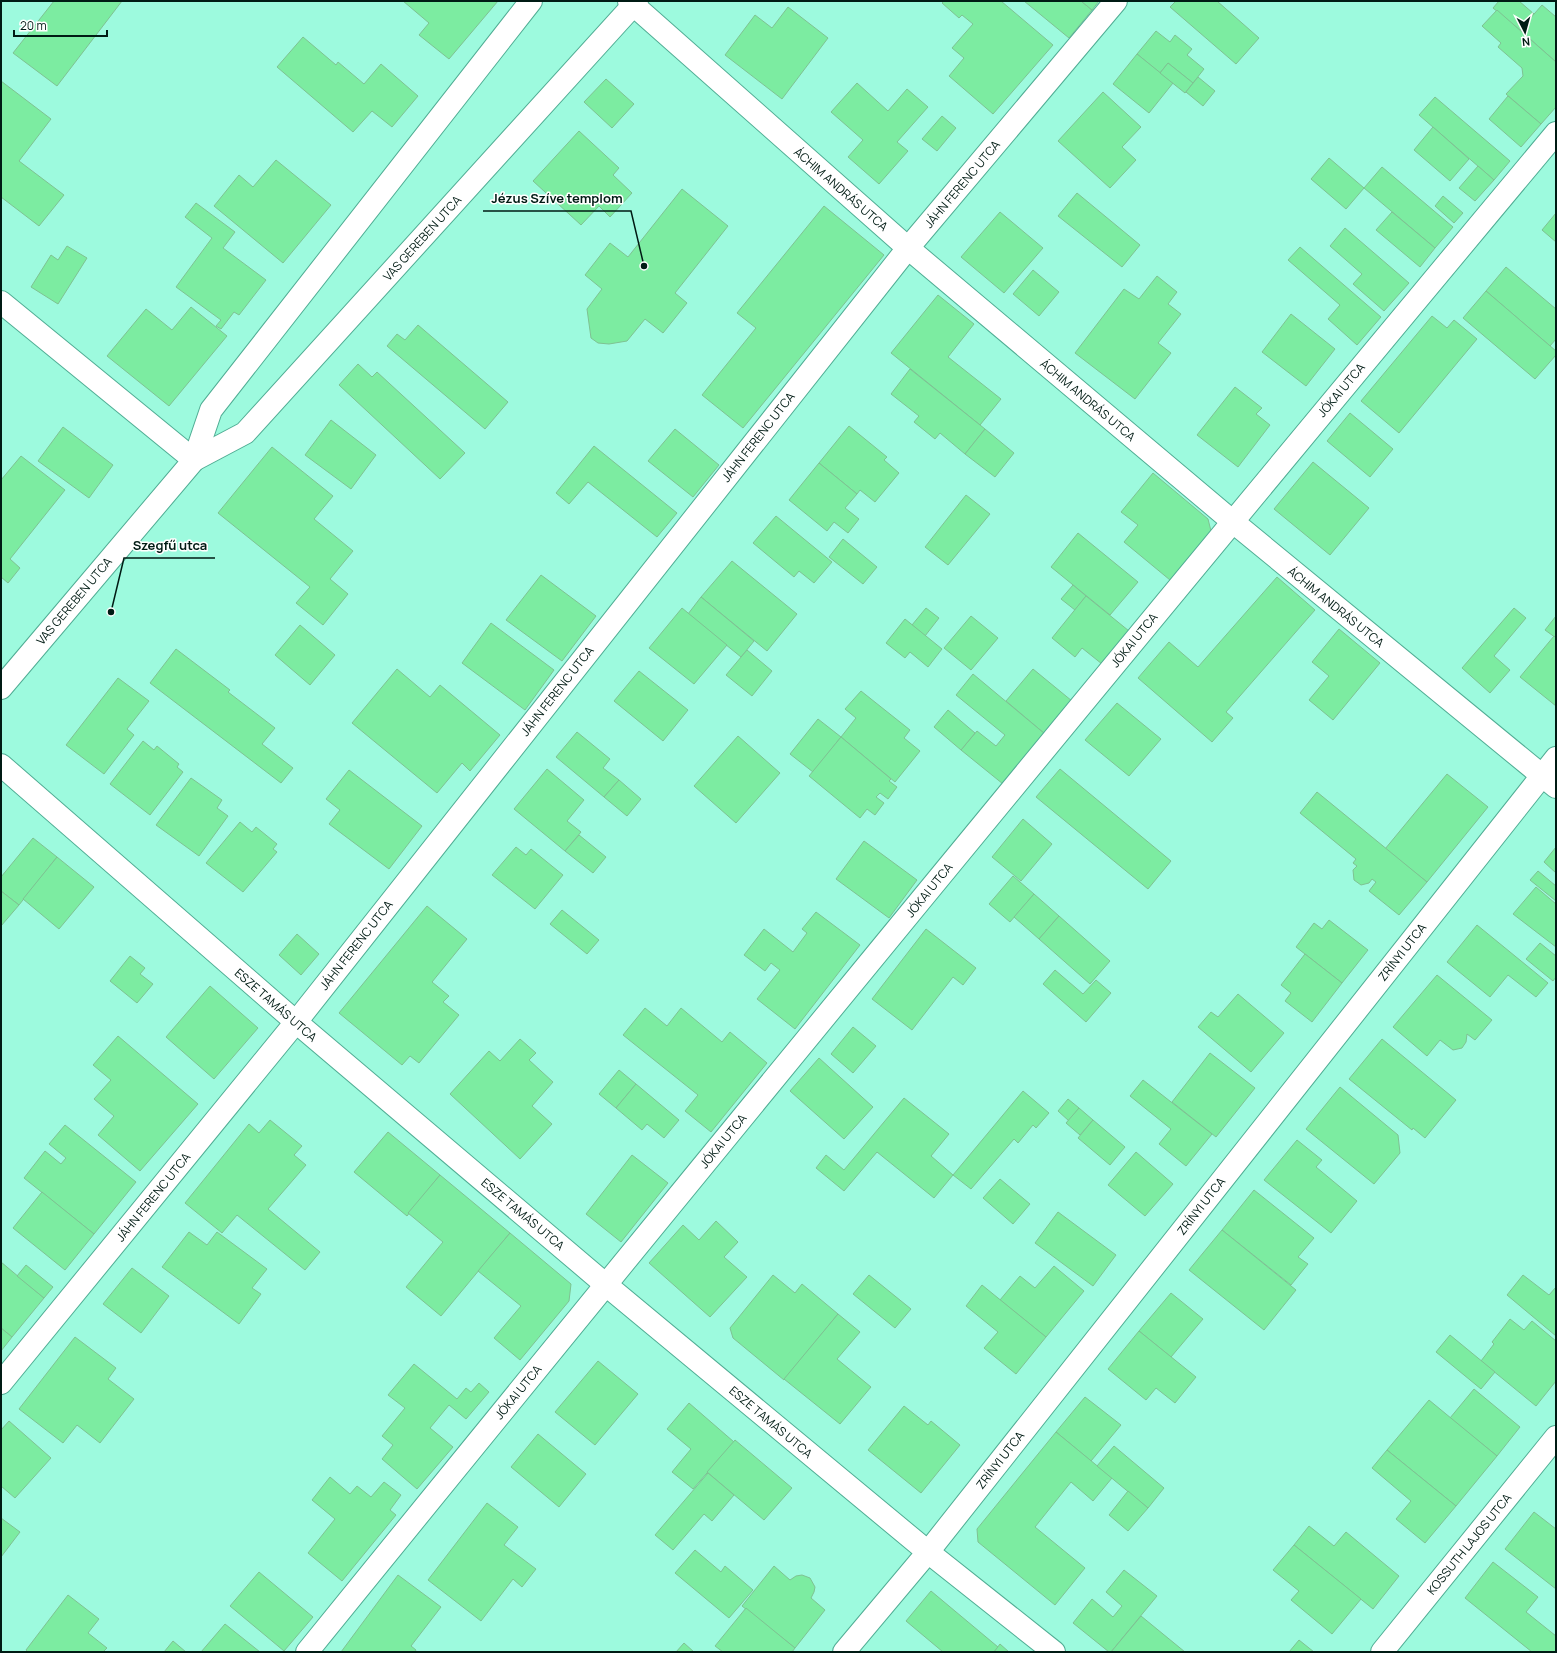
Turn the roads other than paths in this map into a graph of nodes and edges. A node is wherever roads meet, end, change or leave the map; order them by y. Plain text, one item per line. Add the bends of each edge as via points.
1 (531, 1) edge
2 (1116, 1) edge
3 (633, 2) edge
4 (1556, 133) edge
5 (908, 248) junction
6 (1, 302) edge
7 (194, 460) junction
8 (1232, 521) junction
9 (1, 688) edge
10 (1556, 758) edge
11 (1, 765) edge
12 (1549, 781) edge
13 (296, 1022) junction
14 (605, 1284) junction
15 (1, 1383) edge
16 (1556, 1437) edge
17 (928, 1552) junction
18 (307, 1652) edge
19 (844, 1652) edge
20 (1054, 1652) edge
21 (1382, 1652) edge

1 - 7 street, VAS GEREBEN UTCA via 211,410
2 - 5 street, JÁHN FERENC UTCA
3 - 5 street, ÁCHIM ANDRÁS UTCA
3 - 7 street, VAS GEREBEN UTCA via 245,433
4 - 8 street, JÓKAI UTCA
5 - 8 street, ÁCHIM ANDRÁS UTCA
5 - 13 street, JÁHN FERENC UTCA
6 - 7 street
7 - 9 street, VAS GEREBEN UTCA
8 - 12 street, ÁCHIM ANDRÁS UTCA
8 - 14 street, JÓKAI UTCA
10 - 12 street, ZRÍNYI UTCA
11 - 13 street, ESZE TAMÁS UTCA
12 - 17 street, ZRÍNYI UTCA
13 - 14 street, ESZE TAMÁS UTCA
13 - 15 street, JÁHN FERENC UTCA
14 - 17 street, ESZE TAMÁS UTCA
14 - 18 street, JÓKAI UTCA
16 - 21 street, KOSSUTH LAJOS UTCA
17 - 19 street, ZRÍNYI UTCA
17 - 20 street, ESZE TAMÁS UTCA

